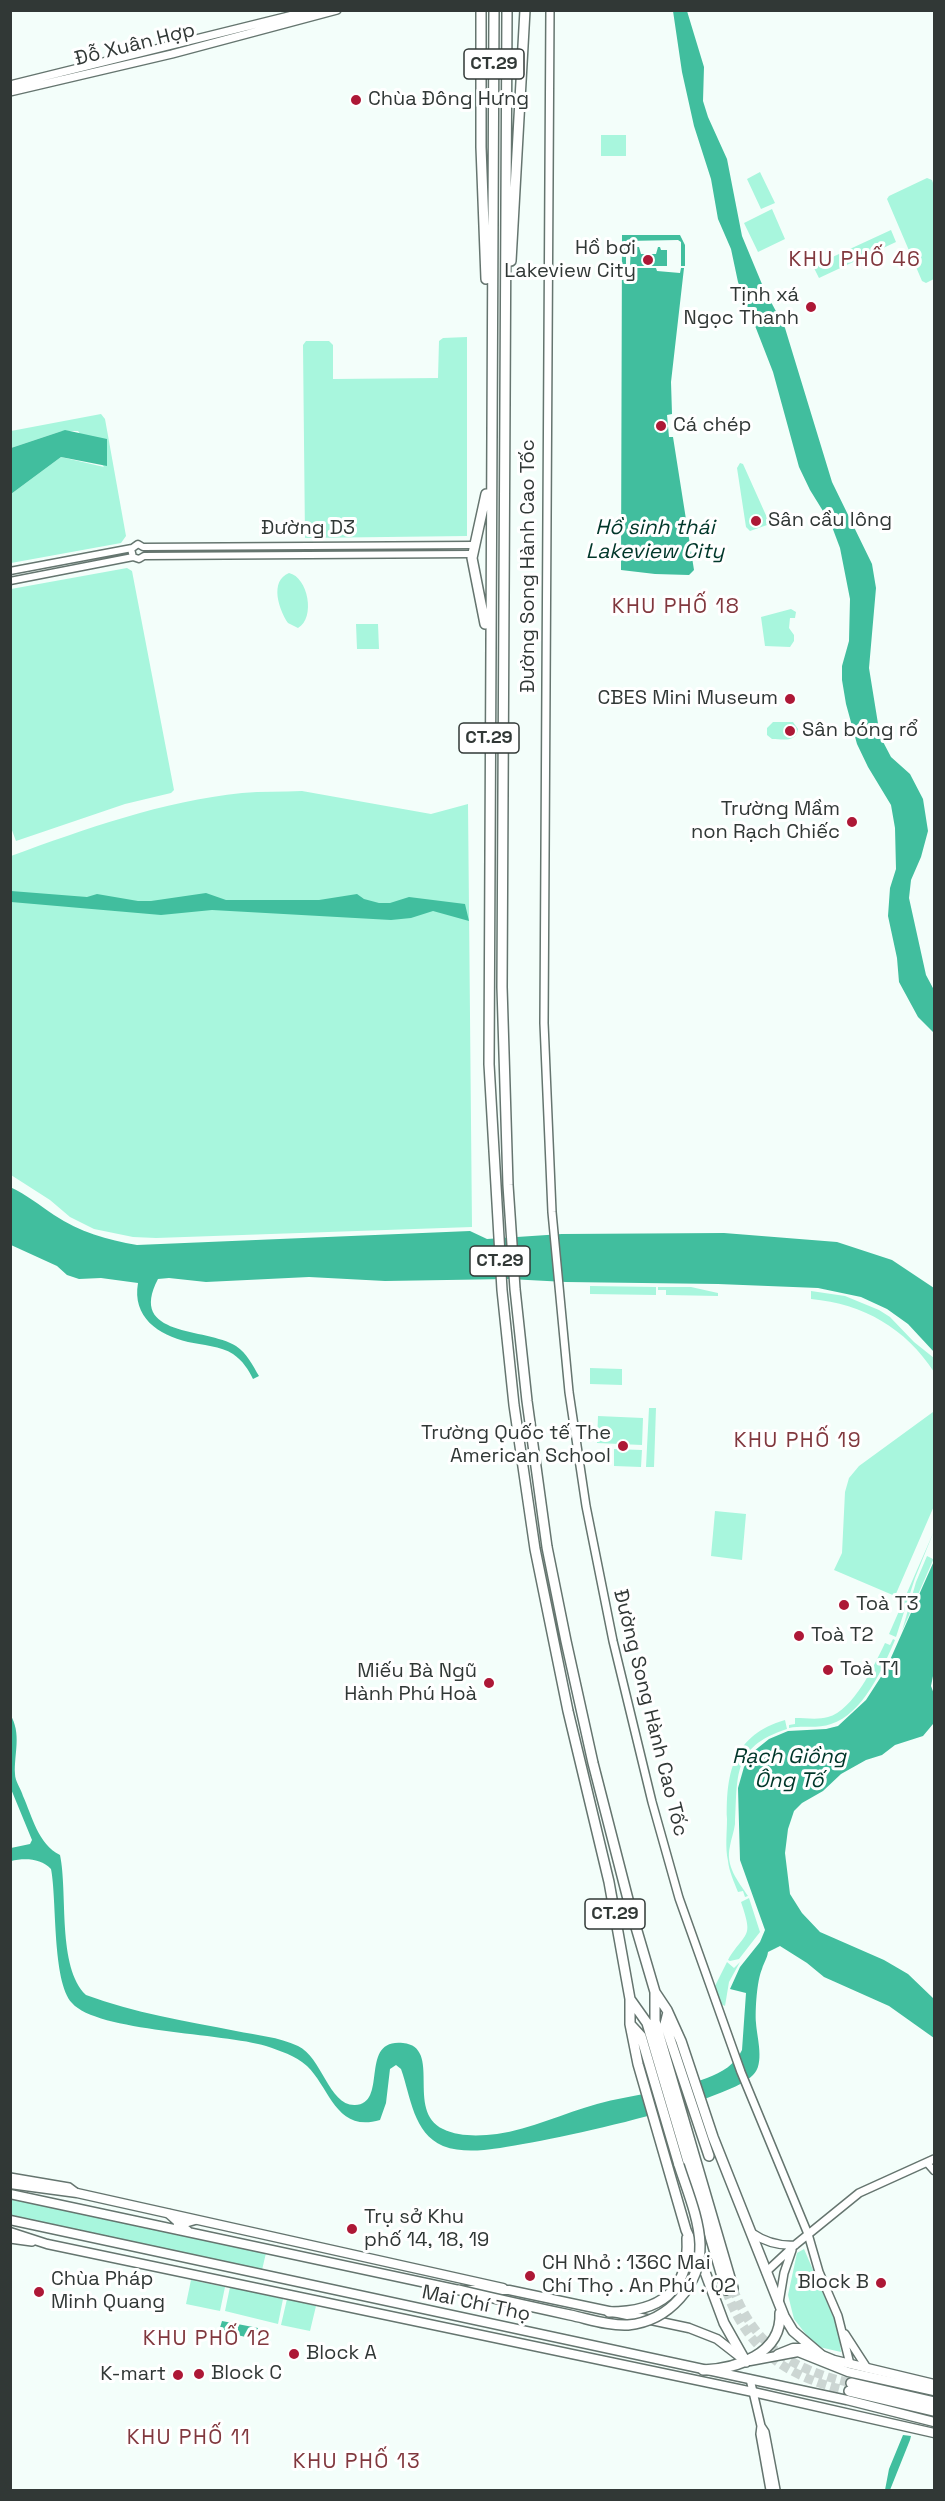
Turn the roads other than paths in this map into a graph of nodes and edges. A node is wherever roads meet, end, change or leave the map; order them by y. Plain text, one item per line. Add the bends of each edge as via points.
1 (313, 10) edge
2 (481, 10) edge
3 (494, 10) edge
4 (507, 10) edge
5 (525, 10) edge
6 (550, 10) edge
7 (334, 11) edge
8 (10, 85) edge
9 (21, 86) junction
10 (10, 92) edge
11 (490, 413) junction
12 (504, 422) junction
13 (491, 462) junction
14 (297, 546) junction
15 (143, 547) junction
16 (180, 547) junction
17 (132, 548) junction
18 (473, 550) junction
19 (297, 555) junction
20 (144, 556) junction
21 (181, 556) junction
22 (80, 557) junction
23 (133, 557) junction
24 (82, 567) junction
25 (10, 571) edge
26 (10, 580) edge
27 (489, 670) junction
28 (655, 1992) junction
29 (630, 1999) junction
30 (668, 2012) junction
31 (630, 2024) junction
32 (670, 2071) junction
33 (709, 2156) dead end
34 (934, 2159) edge
35 (927, 2163) junction
36 (934, 2171) edge
37 (10, 2176) edge
38 (10, 2184) edge
39 (77, 2193) junction
40 (10, 2194) edge
41 (169, 2214) junction
42 (10, 2220) edge
43 (195, 2220) junction
44 (181, 2224) junction
45 (166, 2229) junction
46 (686, 2230) junction
47 (10, 2232) edge
48 (751, 2232) junction
49 (192, 2234) junction
50 (808, 2234) junction
51 (10, 2239) edge
52 (47, 2244) junction
53 (795, 2245) junction
54 (766, 2272) junction
55 (730, 2289) tunnel mouth
56 (459, 2290) junction
57 (509, 2290) junction
58 (778, 2304) junction
59 (609, 2312) junction
60 (841, 2327) junction
61 (820, 2354) junction
62 (775, 2356) junction
63 (746, 2362) junction
64 (850, 2364) junction
65 (867, 2368) junction
66 (703, 2370) junction
67 (750, 2379) junction
68 (934, 2384) edge
69 (934, 2391) edge
70 (753, 2392) junction
71 (934, 2402) edge
72 (934, 2411) edge
73 (934, 2422) edge
74 (761, 2426) junction
75 (934, 2433) edge
76 (770, 2490) edge
77 (776, 2490) edge

1 - 9 main road, Đỗ Xuân Hợp
2 - 11 highway via 481,147
3 - 11 highway, CT.29
4 - 12 highway, CT.29
5 - 12 highway
6 - 50 main road, Đường Song Hành Cao Tốc via 544,1023 556,1258 569,1392 604,1596 638,1747 679,1898 727,2035
7 - 9 main road, Đỗ Xuân Hợp via 171,54
8 - 9 main road, Đỗ Xuân Hợp
9 - 10 main road, Đỗ Xuân Hợp
11 - 13 highway, CT.29
12 - 28 highway, CT.29 via 503,1063 514,1277 547,1547 580,1706 622,1878
13 - 18 highway
13 - 27 highway, CT.29
14 - 16 street, Đường D3
14 - 18 street, Đường D3
14 - 19 street
15 - 16 street, Đường D3
15 - 17 street via 138,544
15 - 20 street
16 - 21 street
17 - 22 street
17 - 23 street
18 - 19 street, Đường D3
18 - 27 highway via 473,570 486,624
19 - 21 street, Đường D3
20 - 21 street, Đường D3
20 - 23 street
22 - 24 street
22 - 25 street
23 - 24 street
24 - 26 street
27 - 29 highway, CT.29 via 489,1064 502,1290 535,1549 609,1882
28 - 30 highway, CT.29
28 - 32 highway via 654,2016
29 - 31 highway, CT.29
29 - 32 highway via 647,2023
30 - 32 highway via 665,2024
30 - 48 highway, CT.29
31 - 46 highway, CT.29
31 - 56 highway, bridge via 640,2035 700,2238 697,2268 683,2295 655,2318 620,2325
32 - 33 highway
32 - 55 highway
34 - 35 main road
35 - 36 street
35 - 50 main road via 859,2193
37 - 39 main road, Mai Chí Thọ via 69,2187
38 - 39 main road, Mai Chí Thọ
39 - 41 main road, Mai Chí Thọ
40 - 45 main road, Mai Chí Thọ
41 - 43 main road, Mai Chí Thọ
41 - 44 main road
42 - 66 main road, Mai Chí Thọ
43 - 44 main road
43 - 57 main road, Mai Chí Thọ
44 - 45 main road
44 - 49 main road
45 - 49 main road, Mai Chí Thọ
46 - 59 highway via 685,2264 675,2289 647,2308
46 - 63 highway, CT.29 via 722,2317
47 - 52 main road, Mai Chí Thọ
48 - 53 main road via 778,2245
48 - 54 highway, CT.29
49 - 56 main road, Mai Chí Thọ
50 - 53 main road
50 - 60 main road
51 - 52 main road, Mai Chí Thọ
52 - 70 main road, Mai Chí Thọ
53 - 54 main road
53 - 58 main road
54 - 58 highway, CT.29
56 - 57 main road, Mai Chí Thọ
57 - 59 main road, Mai Chí Thọ
58 - 61 highway via 793,2331
58 - 63 highway, CT.29 via 781,2319 775,2337
59 - 63 main road, Mai Chí Thọ via 703,2332
60 - 64 main road
60 - 65 main road
61 - 62 main road via 797,2347
61 - 64 main road
62 - 63 main road
62 - 69 main road via 798,2352 848,2372
63 - 66 highway via 726,2369
63 - 67 main road
64 - 65 main road
65 - 68 main road
66 - 67 main road, Mai Chí Thọ
67 - 70 main road
67 - 73 main road, Mai Chí Thọ
70 - 74 main road
70 - 75 main road, Mai Chí Thọ
71 - 72 highway via 850,2387
74 - 76 main road
74 - 77 main road

